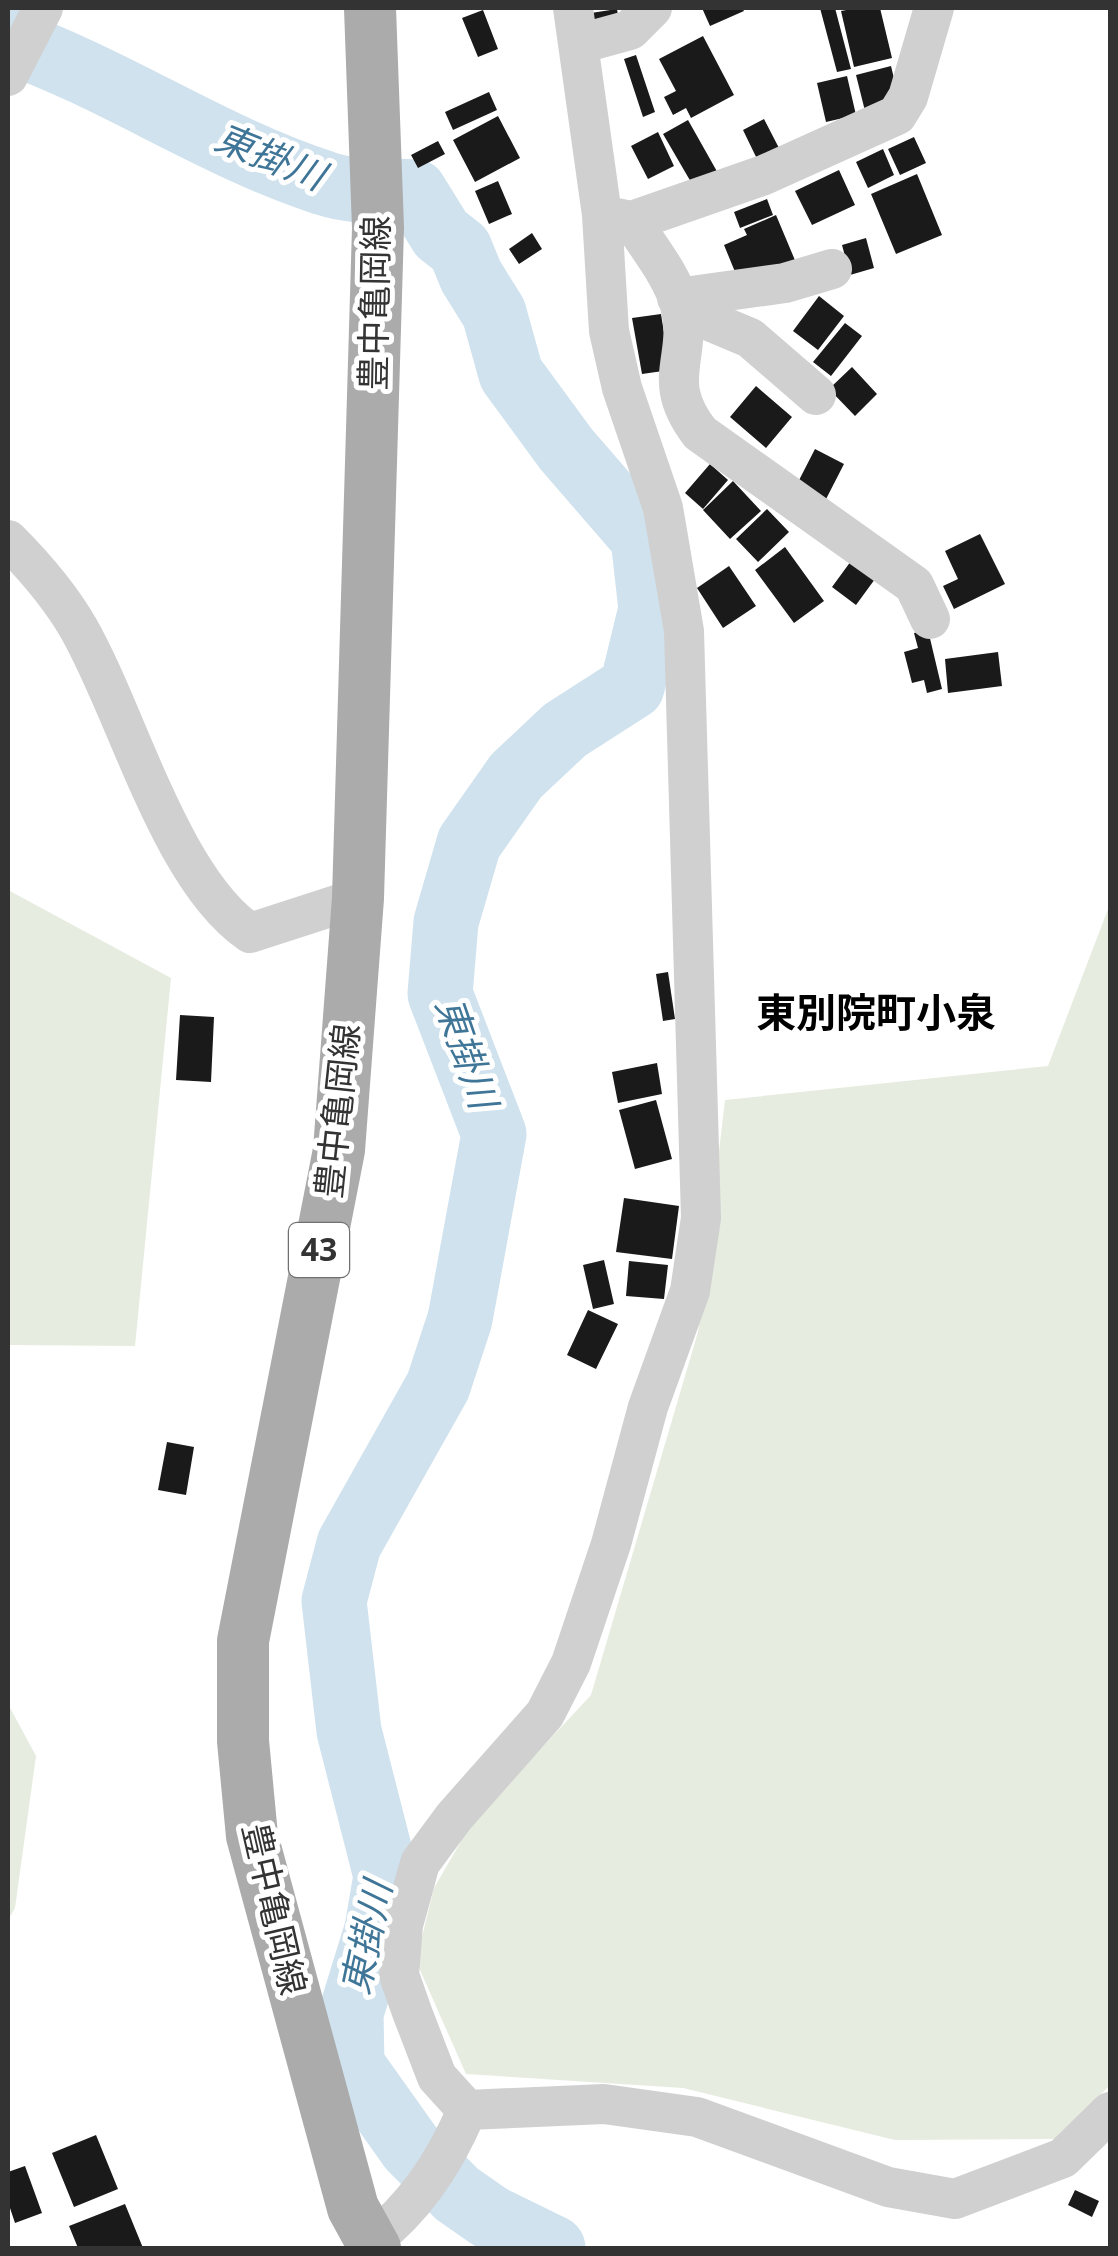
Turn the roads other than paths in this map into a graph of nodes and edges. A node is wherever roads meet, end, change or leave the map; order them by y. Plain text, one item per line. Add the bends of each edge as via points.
1 (370, 8) edge
2 (934, 8) edge
3 (638, 15) edge
4 (576, 26) edge
5 (617, 218) junction
6 (832, 268) dead end
7 (679, 303) junction
8 (816, 395) dead end
9 (8, 540) edge
10 (930, 620) dead end
11 (358, 898) junction
12 (1110, 2112) edge
13 (460, 2128) junction
14 (373, 2245) edge

1 - 11 main road, 豊中亀岡線 / 43 via 378,228
2 - 5 street via 898,115 764,175
3 - 4 street
4 - 5 street
5 - 7 street
5 - 13 street via 610,331 663,508 684,631 702,1218 690,1290 570,1664 545,1714 420,1863 403,1925 399,1975
6 - 7 street
7 - 8 street via 750,338
7 - 10 street via 676,382 682,410 700,433 914,586
9 - 11 street via 79,629 177,837 224,916 250,933
11 - 14 main road, 豊中亀岡線 / 43 via 338,1150 243,1641 243,1741 252,1836 353,2208
12 - 13 street via 1063,2158 955,2199 888,2187 697,2116 604,2104
13 - 14 street via 424,2186

